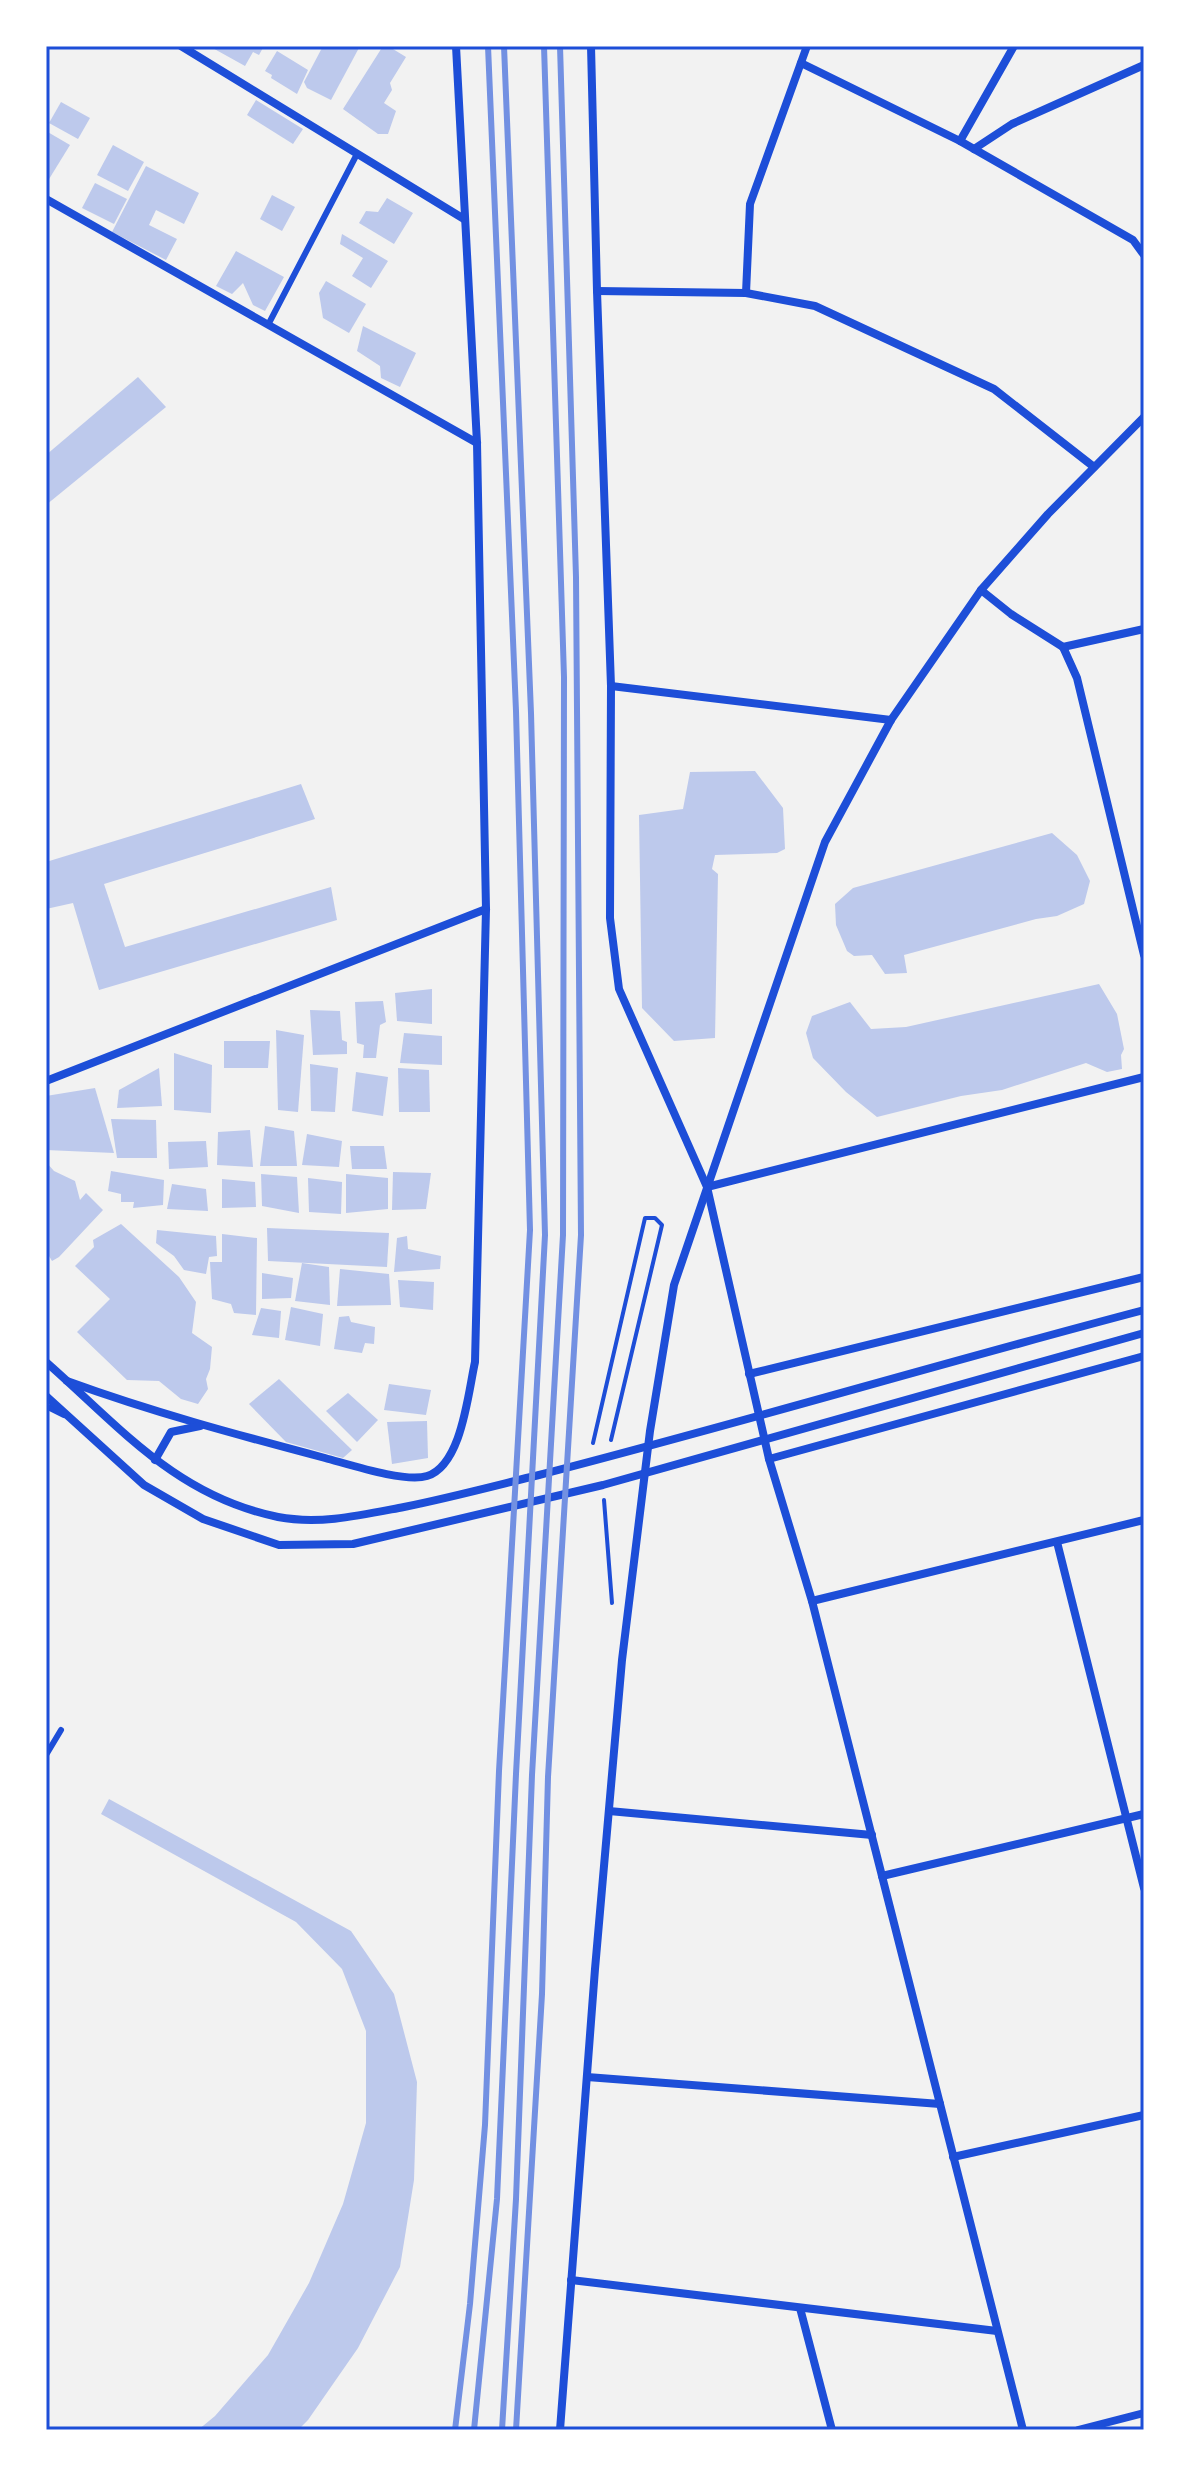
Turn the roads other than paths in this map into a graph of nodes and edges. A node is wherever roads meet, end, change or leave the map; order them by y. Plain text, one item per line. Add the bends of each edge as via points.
1 (181, 46) edge
2 (456, 46) edge
3 (591, 46) edge
4 (807, 46) edge
5 (1014, 46) edge
6 (801, 63) junction
7 (1144, 65) edge
8 (960, 141) junction
9 (974, 149) junction
10 (357, 154) junction
11 (46, 199) edge
12 (464, 219) junction
13 (1144, 255) edge
14 (597, 291) junction
15 (746, 293) junction
16 (268, 325) junction
17 (1144, 417) edge
18 (477, 443) junction
19 (1094, 467) junction
20 (981, 590) junction
21 (1144, 629) edge
22 (1063, 647) junction
23 (611, 686) junction
24 (891, 720) junction
25 (486, 909) junction
26 (1144, 955) edge
27 (1144, 1077) edge
28 (46, 1081) edge
29 (707, 1187) junction
30 (1144, 1277) edge
31 (1144, 1310) edge
32 (1144, 1333) edge
33 (1144, 1356) edge
34 (46, 1362) edge
35 (749, 1374) junction
36 (67, 1381) junction
37 (46, 1396) edge
38 (46, 1406) edge
39 (69, 1418) junction
40 (201, 1425) junction
41 (769, 1459) junction
42 (155, 1460) junction
43 (1144, 1520) edge
44 (1057, 1542) junction
45 (812, 1601) junction
46 (61, 1730) dead end
47 (46, 1755) edge
48 (609, 1811) junction
49 (1144, 1814) edge
50 (1126, 1818) junction
51 (872, 1835) junction
52 (882, 1876) junction
53 (1144, 1888) edge
54 (587, 2077) junction
55 (940, 2104) junction
56 (1144, 2115) edge
57 (953, 2157) junction
58 (571, 2280) junction
59 (800, 2308) junction
60 (997, 2331) junction
61 (1144, 2413) edge
62 (560, 2430) edge
63 (832, 2430) edge
64 (1023, 2430) edge
65 (1078, 2430) edge

1 - 10 street
2 - 12 street
3 - 14 street
4 - 6 street
5 - 8 street
6 - 8 street
6 - 15 street via 750,204
7 - 9 street via 1012,124
8 - 9 street
9 - 13 street via 1133,240
10 - 12 street
10 - 16 lane
11 - 16 street
12 - 18 street
14 - 15 street
14 - 23 street
15 - 19 street via 815,306 994,389
16 - 18 street
17 - 19 street
18 - 25 street
19 - 20 street
20 - 22 street
20 - 24 street
21 - 22 street
22 - 26 street via 1077,678
23 - 24 street
23 - 29 street via 610,918 619,989
24 - 29 street via 825,842
25 - 28 street
25 - 40 street via 475,1362 450,1459 427,1476 387,1475
27 - 29 street
29 - 35 street
29 - 48 street via 674,1285 650,1431
30 - 35 street
31 - 42 street via 594,1461 348,1518 303,1520 242,1507 192,1486
32 - 39 street via 603,1485 353,1544 279,1545 203,1519 144,1485
33 - 41 street
34 - 36 street
35 - 41 street
36 - 40 street
36 - 42 street
37 - 39 street
38 - 39 lane
40 - 42 street via 171,1432
41 - 45 street
43 - 44 street
44 - 45 street
44 - 50 street
45 - 51 street
46 - 47 lane
48 - 51 street
48 - 54 street
49 - 50 street
50 - 52 street
50 - 53 street
51 - 52 street
52 - 55 street
54 - 55 street
54 - 58 street
55 - 57 street
56 - 57 street
57 - 60 street
58 - 59 street
58 - 62 street
59 - 60 street
59 - 63 street
60 - 64 street
61 - 65 street

